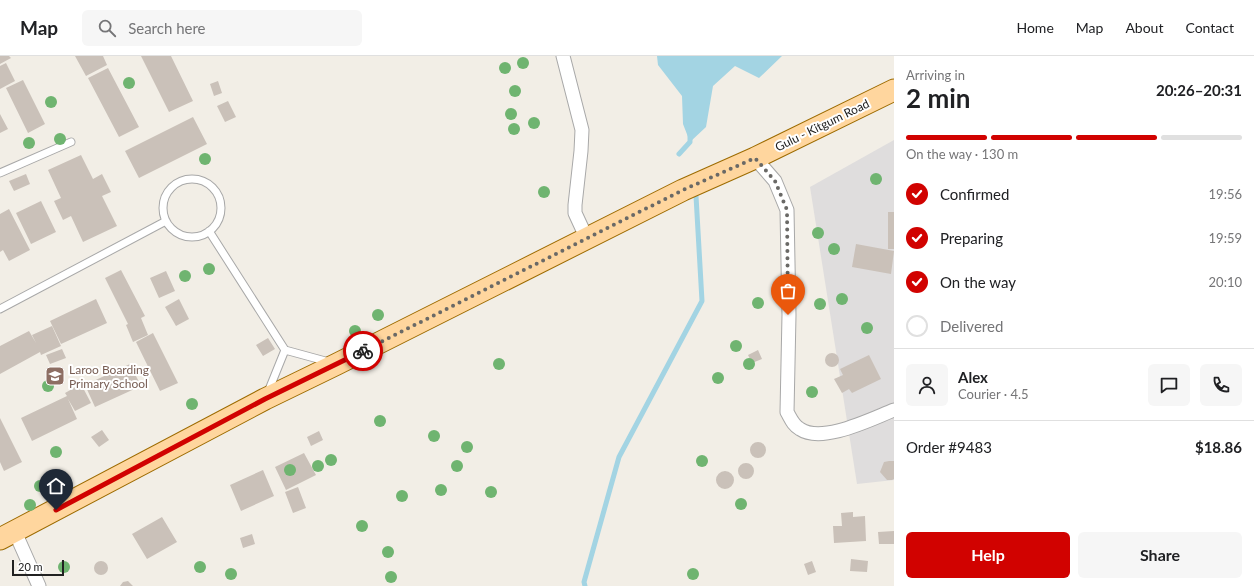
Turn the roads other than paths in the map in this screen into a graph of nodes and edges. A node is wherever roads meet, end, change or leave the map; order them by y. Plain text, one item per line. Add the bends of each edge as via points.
1 (563, 56) edge
2 (894, 90) edge
3 (71, 142) dead end
4 (755, 158) junction
5 (0, 173) edge
6 (166, 221) junction
7 (209, 231) junction
8 (587, 239) junction
9 (0, 309) edge
10 (285, 350) junction
11 (337, 364) junction
12 (265, 399) junction
13 (894, 410) edge
14 (7, 536) edge
15 (39, 586) edge

1 - 8 street via 582,130 575,213
2 - 4 main road, Gulu - Kitgum Road
3 - 5 lane
4 - 8 main road, Gulu - Kitgum Road via 683,190
4 - 13 street via 775,181 787,210 787,412 801,430 824,434
6 - 7 lane via 174,230 185,236
6 - 7 lane via 163,205 170,190 183,180 199,180 213,188 220,202 219,218
6 - 9 lane
7 - 10 lane
8 - 11 main road, Gulu - Kitgum Road
10 - 11 lane
10 - 12 lane
11 - 12 main road, Gulu - Kitgum Road
12 - 14 main road, Gulu - Kitgum Road
14 - 15 street

